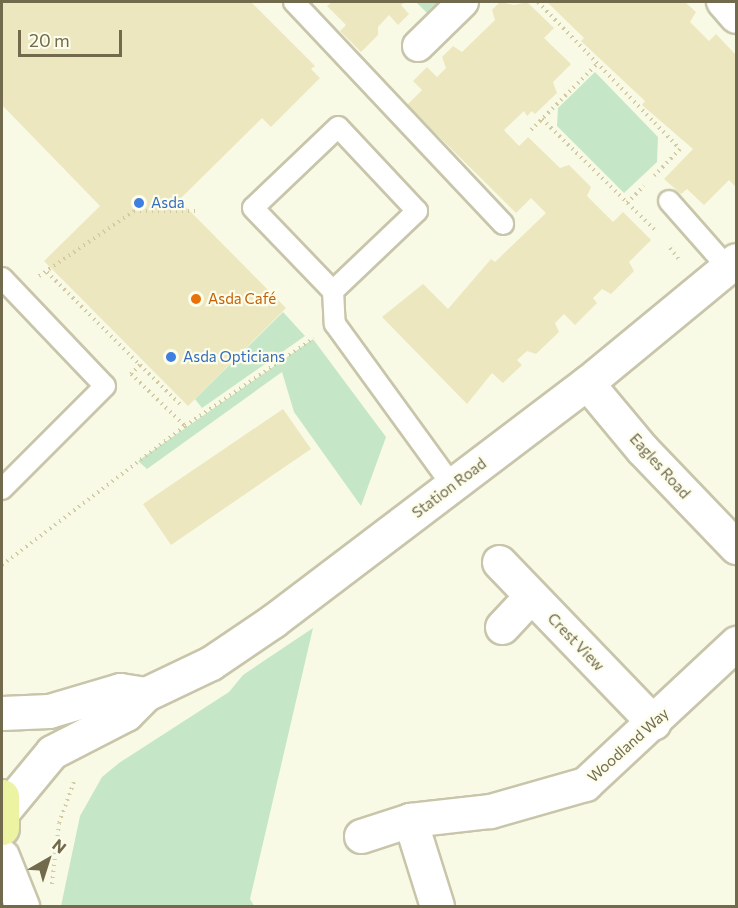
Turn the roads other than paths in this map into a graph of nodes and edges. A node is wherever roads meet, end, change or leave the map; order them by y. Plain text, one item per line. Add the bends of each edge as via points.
1 (294, 2) edge
2 (463, 2) edge
3 (722, 2) edge
4 (736, 18) edge
5 (418, 46) dead end
6 (669, 201) dead end
7 (503, 224) dead end
8 (732, 264) edge
9 (7, 284) edge
10 (333, 291) junction
11 (587, 383) junction
12 (452, 485) junction
13 (2, 489) edge
14 (736, 547) edge
15 (499, 562) dead end
16 (531, 596) junction
17 (502, 627) dead end
18 (736, 643) edge
19 (146, 694) junction
20 (2, 713) edge
21 (654, 723) junction
22 (2, 811) edge
23 (410, 820) junction
24 (361, 836) dead end
25 (2, 856) edge
26 (22, 906) edge
27 (437, 906) edge

1 - 7 lane
2 - 5 street
3 - 4 street
6 - 8 lane
8 - 11 street, Station Road
9 - 13 lane via 105,386
10 - 10 lane via 253,208 338,127 417,211
10 - 12 lane via 335,324
11 - 12 street, Station Road
11 - 14 street, Eagles Road via 642,449
12 - 19 street, Station Road via 241,643
15 - 16 street, Crest View
16 - 17 street
16 - 21 street, Crest View
18 - 21 street, Woodland Way
19 - 20 street via 120,690 49,711
19 - 22 street, Station Road via 126,714 52,752
21 - 23 street, Woodland Way via 585,784 490,811
23 - 24 street, Woodland Way
23 - 27 street
25 - 26 street

